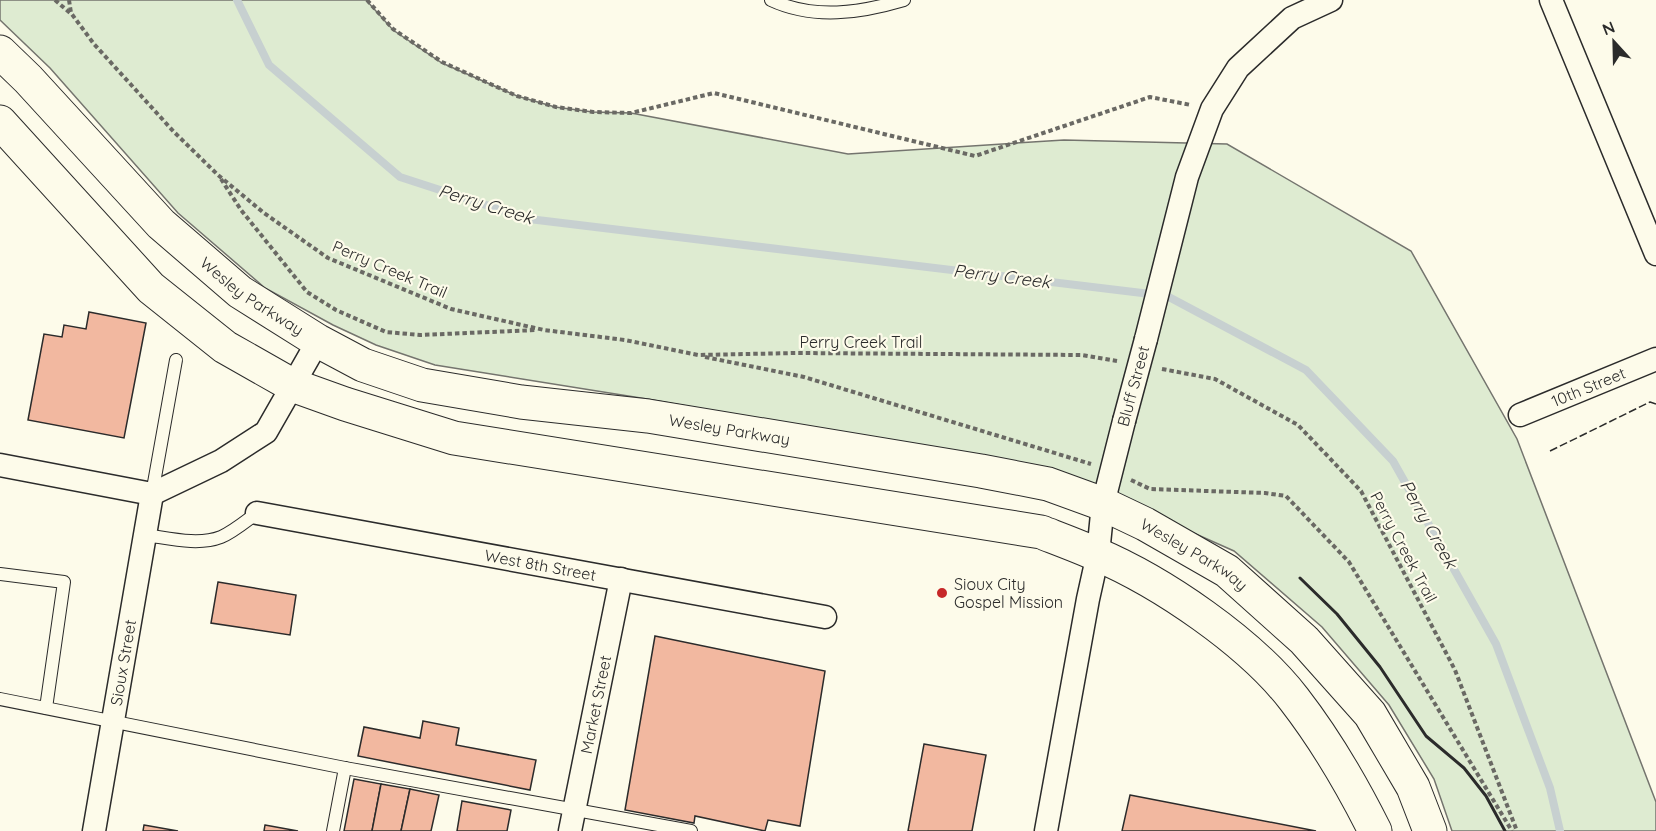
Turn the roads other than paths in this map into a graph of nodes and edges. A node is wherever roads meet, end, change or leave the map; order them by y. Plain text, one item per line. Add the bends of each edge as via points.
1 (771, 0) edge
2 (904, 0) edge
3 (1332, 0) edge
4 (1551, 0) edge
5 (0, 52) edge
6 (0, 122) edge
7 (1656, 254) edge
8 (318, 341) junction
9 (1656, 359) edge
10 (176, 360) dead end
11 (292, 385) junction
12 (1520, 415) dead end
13 (0, 465) edge
14 (152, 494) junction
15 (1103, 504) junction
16 (256, 513) joint
17 (145, 535) junction
18 (1098, 554) junction
19 (0, 574) edge
20 (621, 579) junction
21 (825, 617) dead end
22 (0, 699) edge
23 (46, 708) junction
24 (113, 721) junction
25 (345, 768) junction
26 (572, 820) edge
27 (94, 831) edge
28 (333, 831) edge
29 (691, 831) edge
30 (1046, 831) edge
31 (1375, 831) edge
32 (1430, 831) edge

1 - 2 lane via 823,14 873,9
3 - 15 street, Bluff Street, bridge via 1292,18 1238,68 1212,109 1187,177
4 - 7 street
5 - 8 main road, Wesley Parkway via 161,224 240,292
6 - 11 main road via 152,288 225,347
8 - 11 street
8 - 15 main road, Wesley Parkway via 363,365 422,385 521,402 648,416 981,471 1048,484
9 - 12 street, 10th Street
10 - 14 lane
11 - 14 street via 266,432 221,461
11 - 18 main road via 454,438 1041,532
13 - 14 street
14 - 17 street, Sioux Street
15 - 18 street, Bluff Street
15 - 32 main road, Wesley Parkway via 1227,571 1304,640 1370,714 1413,788
16 - 17 lane via 221,537 206,540
16 - 20 street, West 8th Street
17 - 24 street, Sioux Street
18 - 30 street, Bluff Street
18 - 31 main road via 1194,609 1251,654 1293,697 1329,748
19 - 23 lane via 64,582
20 - 21 street, West 8th Street
20 - 26 street, Market Street
22 - 23 lane
23 - 24 lane
24 - 25 lane
24 - 27 street, Sioux Street
25 - 26 lane
25 - 28 lane
26 - 29 lane

